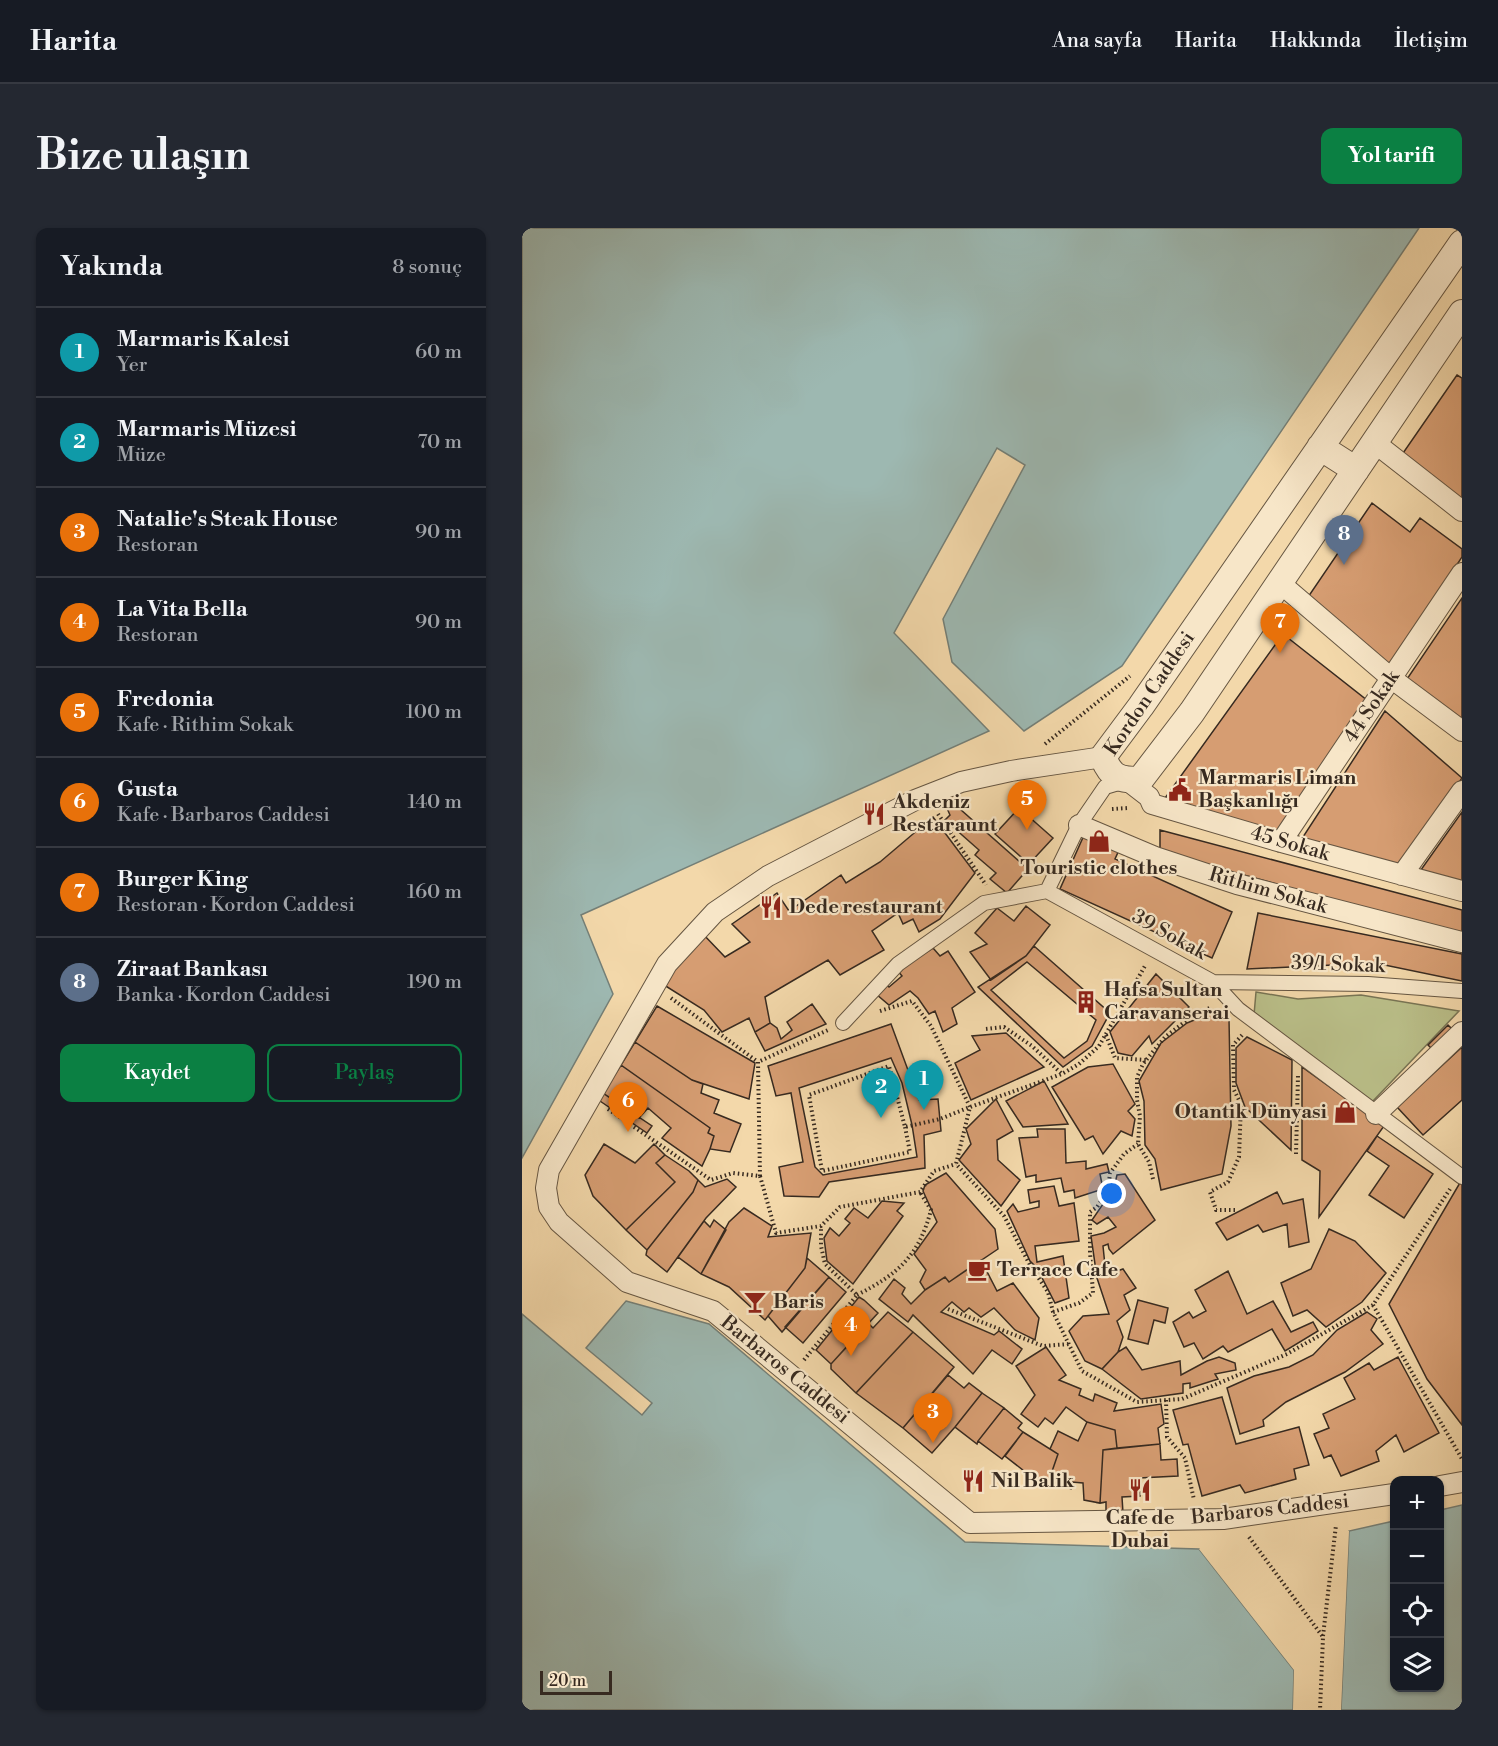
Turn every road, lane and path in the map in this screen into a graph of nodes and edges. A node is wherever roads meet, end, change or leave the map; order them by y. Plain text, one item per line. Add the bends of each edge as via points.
1 (1462, 243) edge
2 (1459, 324) edge
3 (1375, 443) junction
4 (1320, 447) junction
5 (1356, 470) junction
6 (1462, 511) edge
7 (1462, 573) edge
8 (1280, 583) junction
9 (1137, 671) dead end
10 (1391, 678) junction
11 (1462, 731) edge
12 (1103, 757) junction
13 (1011, 771) junction
14 (1127, 780) junction
15 (1462, 791) edge
16 (925, 796) junction
17 (1079, 825) junction
18 (1281, 842) junction
19 (1402, 875) junction
20 (1047, 891) junction
21 (1462, 891) edge
22 (996, 900) junction
23 (1462, 942) edge
24 (1154, 949) junction
25 (1213, 982) junction
26 (654, 986) junction
27 (1462, 992) edge
28 (1230, 1000) junction
29 (1255, 1022) junction
30 (843, 1023) junction
31 (986, 1029) dead end
32 (1462, 1032) edge
33 (1106, 1035) junction
34 (1298, 1055) junction
35 (1146, 1060) junction
36 (758, 1062) junction
37 (1062, 1074) junction
38 (591, 1097) junction
39 (970, 1107) junction
40 (1376, 1114) junction
41 (905, 1127) junction
42 (1138, 1144) junction
43 (1296, 1154) dead end
44 (956, 1164) junction
45 (760, 1176) junction
46 (1460, 1176) edge
47 (1153, 1179) dead end
48 (920, 1192) junction
49 (1235, 1210) dead end
50 (821, 1226) junction
51 (857, 1294) junction
52 (1373, 1305) junction
53 (948, 1309) dead end
54 (1053, 1312) junction
55 (1069, 1344) junction
56 (792, 1376) junction
57 (1166, 1400) junction
58 (1462, 1459) edge
59 (1462, 1482) edge
60 (1444, 1485) edge
61 (1390, 1495) edge
62 (1338, 1503) junction
63 (1234, 1518) junction
64 (1197, 1520) junction
65 (1323, 1637) junction
66 (1320, 1710) edge

1 - 4 street, Kordon Caddesi
2 - 3 street, Kordon Caddesi
3 - 5 street, Kordon Caddesi
3 - 6 street
4 - 5 street
4 - 12 street, Kordon Caddesi
5 - 8 street, Kordon Caddesi
7 - 10 street, 44 Sokak
8 - 10 street
8 - 14 street, Kordon Caddesi via 1163,751 1140,780
9 - 13 path
10 - 11 street
10 - 18 street, 44 Sokak
12 - 13 street, Barbaros Caddesi
12 - 14 street, Kordon Caddesi via 1109,771
13 - 16 street, Barbaros Caddesi via 961,782
14 - 17 lane via 1105,787
14 - 18 street, 45 Sokak via 1149,796 1152,804
15 - 19 street
16 - 22 path
16 - 26 street, Barbaros Caddesi via 768,876 715,912 667,964
17 - 20 lane
17 - 23 street, Rithim Sokak via 1155,857 1237,884
18 - 19 street, 45 Sokak
19 - 21 street, 45 Sokak
20 - 22 lane
20 - 24 lane, 39 Sokak
22 - 30 lane via 984,903 898,964
24 - 25 lane, 39 Sokak
24 - 33 path
25 - 27 lane, 39/1 Sokak via 1368,984
25 - 28 lane, 39 Sokak
26 - 36 path
26 - 38 street, Barbaros Caddesi
28 - 29 lane, 39 Sokak
28 - 35 path via 1195,1014 1165,1036
29 - 34 lane, 39 Sokak
29 - 49 path via 1233,1045 1234,1090 1241,1104 1239,1157 1228,1182 1210,1192 1216,1210
30 - 36 path
30 - 39 path via 912,1001 931,1026
31 - 37 path via 1004,1027
32 - 40 street
33 - 35 path via 1114,1058
33 - 37 path via 1079,1064
34 - 40 lane, 39 Sokak
34 - 43 path
35 - 42 path via 1137,1077
36 - 45 path
37 - 39 path
38 - 45 path via 711,1180 733,1173
38 - 56 street, Barbaros Caddesi via 549,1170 549,1207 559,1222 627,1282 713,1311
39 - 41 path
39 - 44 path
40 - 46 lane, 39 Sokak
41 - 41 path via 889,1066 809,1095 822,1171 910,1152
42 - 47 path via 1149,1162
42 - 54 path via 1124,1154 1110,1173 1108,1191 1090,1212 1093,1293 1079,1303
44 - 48 path via 934,1171
44 - 54 path via 1004,1216 1048,1292
45 - 50 path via 776,1233
46 - 52 path
48 - 50 path via 840,1207
48 - 51 path via 931,1210 927,1227 911,1255 886,1278
50 - 51 path via 825,1264
51 - 56 path
52 - 57 path via 1287,1354 1182,1399
52 - 58 path
53 - 55 path via 1043,1346
54 - 55 path
55 - 57 path via 1082,1371 1100,1382 1137,1402
56 - 64 street, Barbaros Caddesi via 970,1523
57 - 64 path via 1167,1437 1185,1458
59 - 60 street
61 - 62 street, Barbaros Caddesi
62 - 63 street, Barbaros Caddesi
62 - 65 path
63 - 64 street, Barbaros Caddesi
63 - 65 path
65 - 66 path

